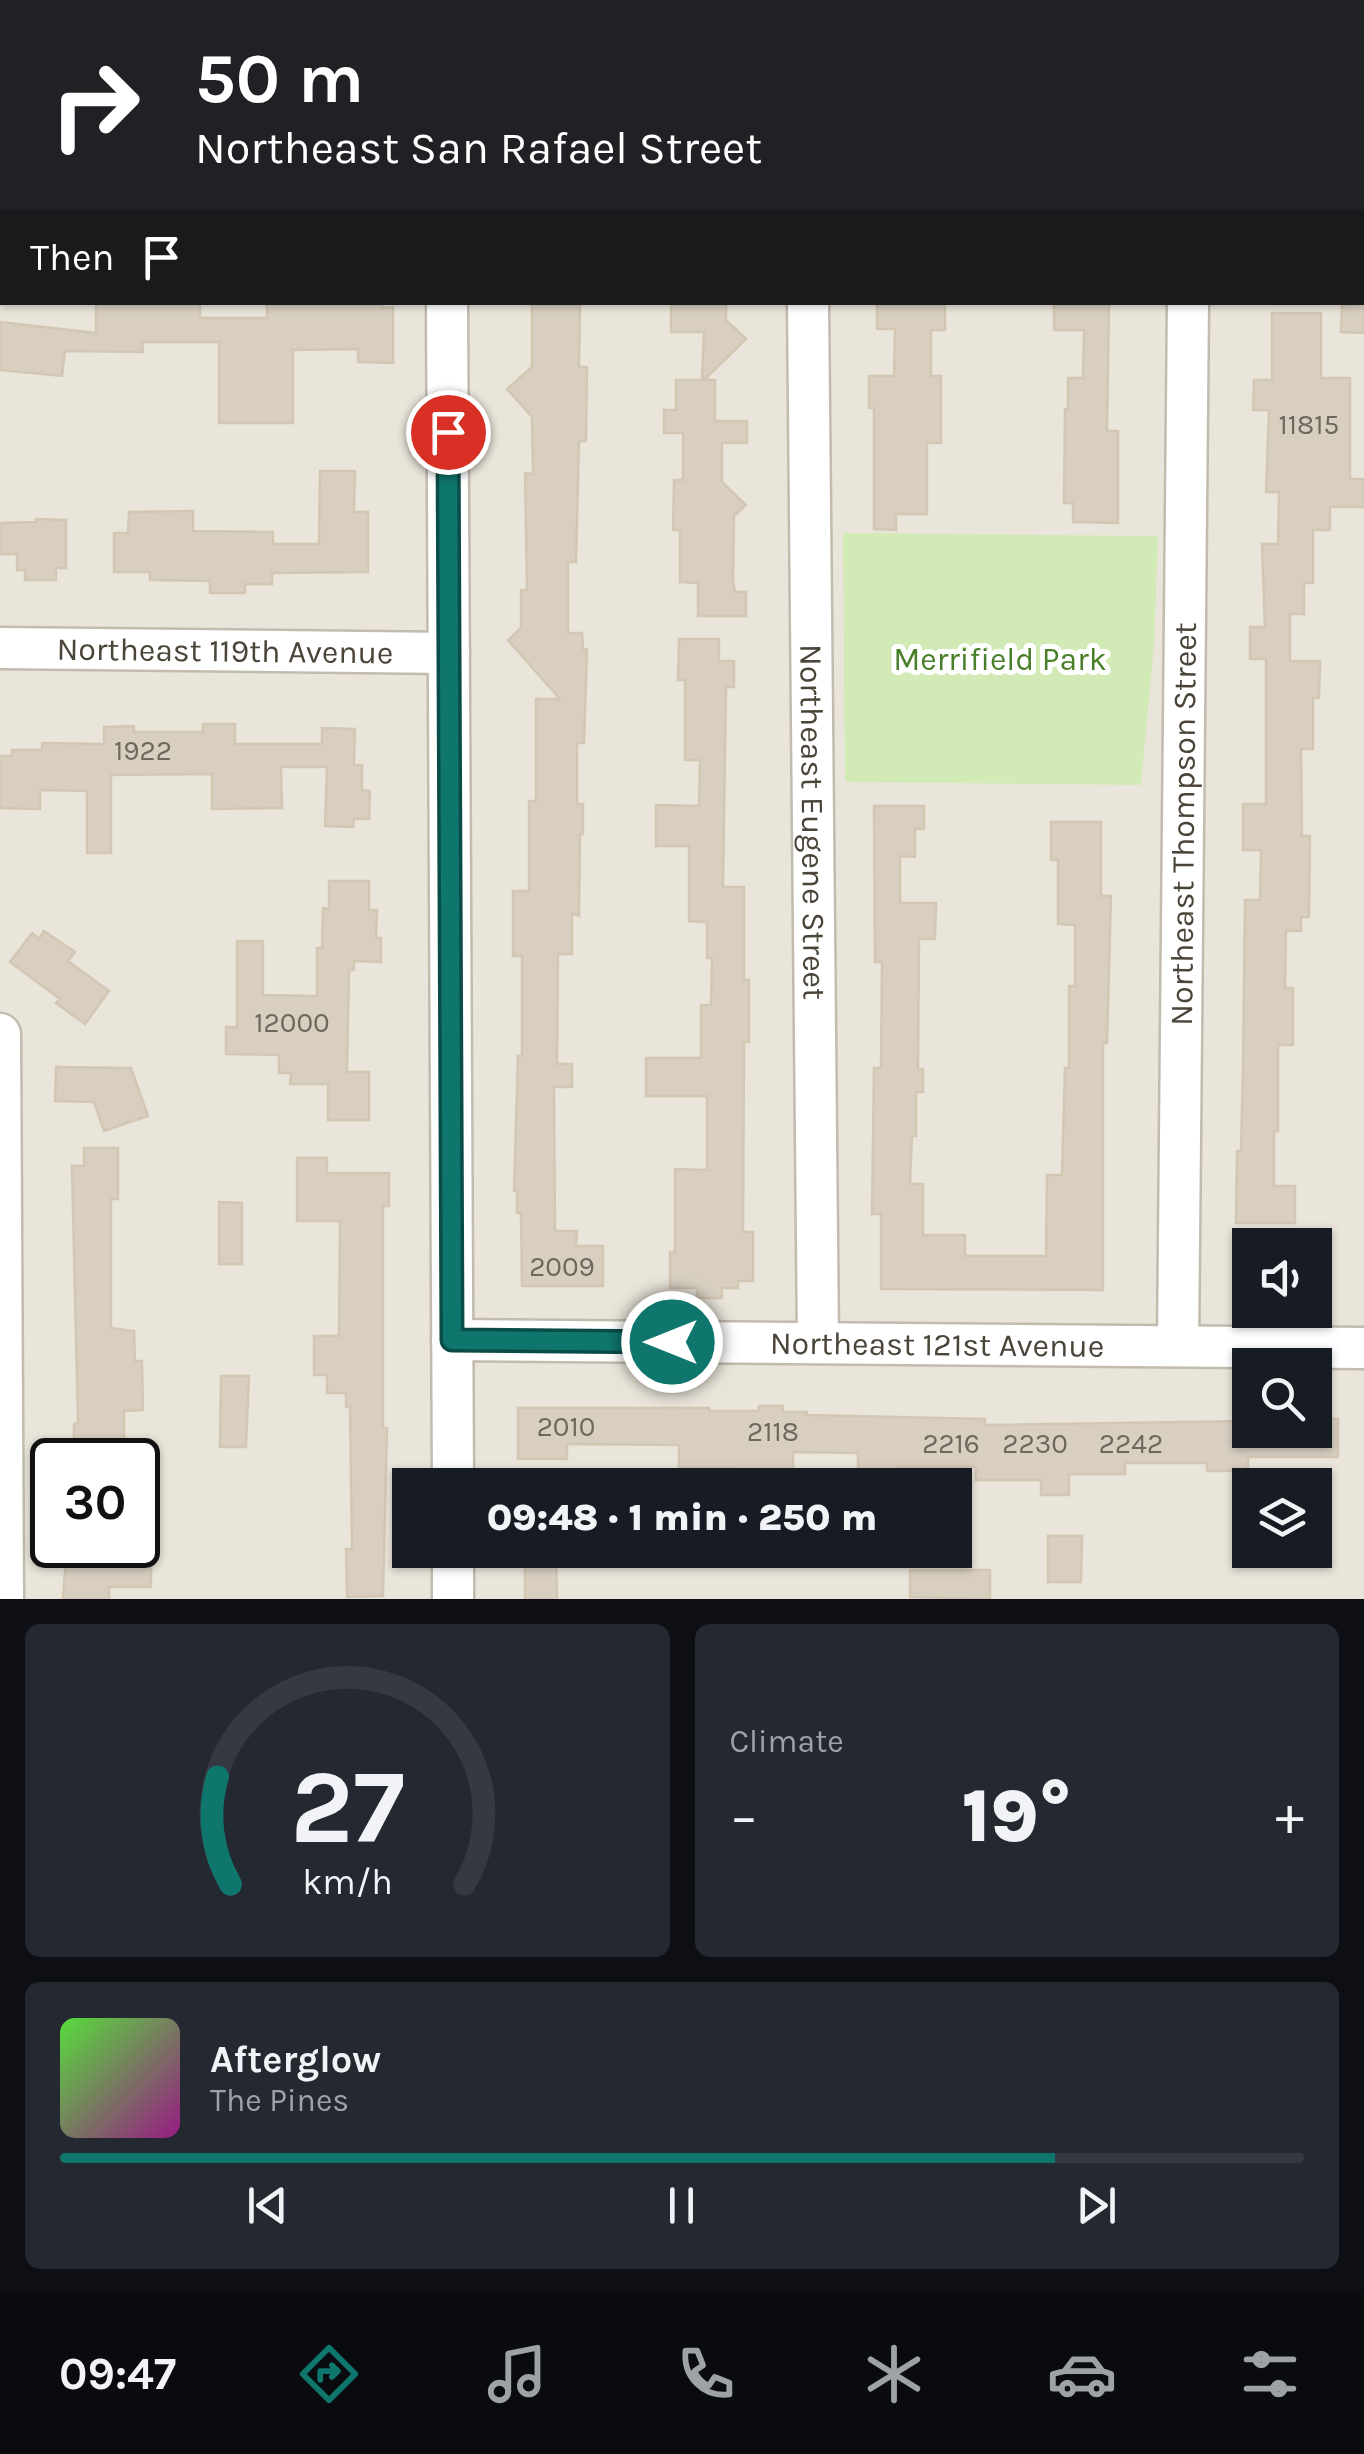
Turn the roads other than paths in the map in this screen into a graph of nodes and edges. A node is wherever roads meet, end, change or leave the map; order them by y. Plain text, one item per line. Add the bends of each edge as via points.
1 (447, 305) edge
2 (808, 305) edge
3 (1188, 305) edge
4 (0, 648) edge
5 (449, 653) junction
6 (1, 1034) edge
7 (452, 1340) junction
8 (818, 1343) junction
9 (1178, 1346) junction
10 (1364, 1348) edge
11 (1, 1372) edge
12 (452, 1468) edge
13 (452, 1568) edge
14 (3, 1599) edge
15 (453, 1599) edge

1 - 5 street
2 - 8 street, Northeast Eugene Street
3 - 9 street, Northeast Thompson Street
4 - 5 street, Northeast 119th Avenue
5 - 7 street
6 - 11 street
7 - 8 street, Northeast 121st Avenue
7 - 12 street
8 - 9 street, Northeast 121st Avenue
9 - 10 street, Northeast 121st Avenue
11 - 14 street
13 - 15 street

